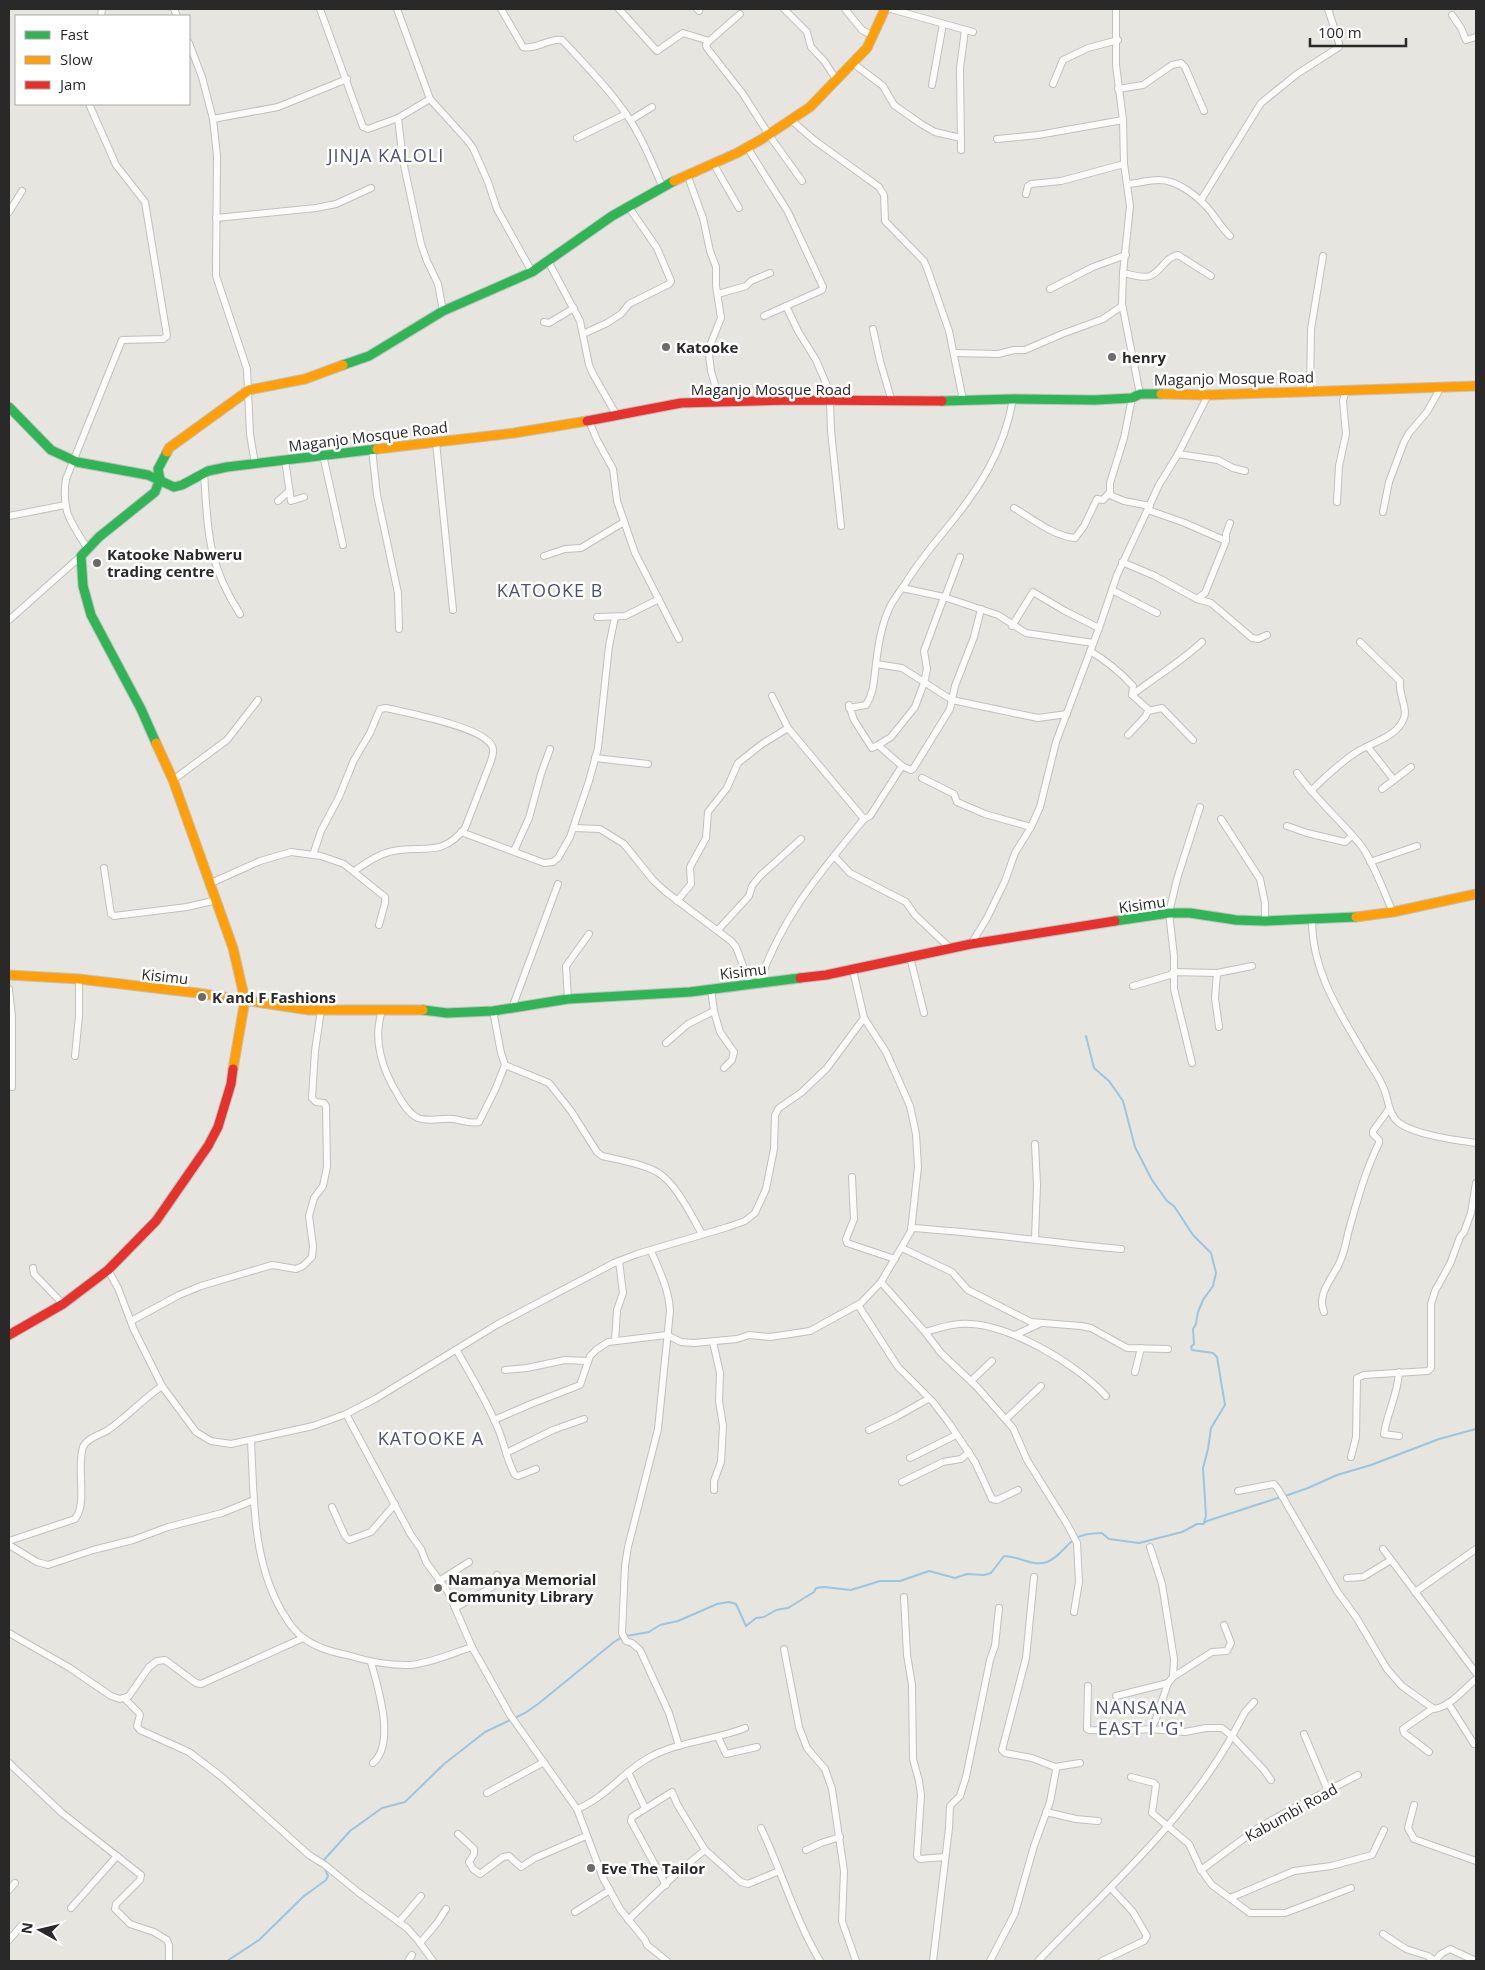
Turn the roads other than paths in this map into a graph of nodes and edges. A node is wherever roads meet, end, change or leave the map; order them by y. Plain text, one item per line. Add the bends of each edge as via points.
1 (320, 9) edge
2 (397, 9) edge
3 (501, 9) edge
4 (619, 9) edge
5 (784, 9) edge
6 (845, 9) edge
7 (885, 9) edge
8 (892, 9) edge
9 (1116, 9) edge
10 (1328, 9) edge
11 (740, 14) dead end
12 (1452, 16) dead end
13 (943, 24) junction
14 (965, 30) junction
15 (973, 32) dead end
16 (872, 36) junction
17 (1476, 37) edge
18 (1118, 40) junction
19 (710, 41) junction
20 (190, 46) edge
21 (854, 64) junction
22 (347, 79) junction
23 (837, 81) junction
24 (1052, 84) dead end
25 (932, 85) dead end
26 (1118, 89) junction
27 (430, 99) junction
28 (89, 105) edge
29 (652, 106) dead end
30 (1204, 110) dead end
31 (626, 114) junction
32 (398, 118) junction
33 (214, 119) junction
34 (631, 120) junction
35 (791, 120) junction
36 (1123, 120) junction
37 (768, 135) junction
38 (577, 138) dead end
39 (961, 138) junction
40 (997, 139) dead end
41 (747, 147) junction
42 (961, 150) dead end
43 (713, 163) junction
44 (1124, 164) junction
45 (687, 174) junction
46 (802, 181) dead end
47 (1128, 184) junction
48 (662, 186) junction
49 (371, 188) dead end
50 (22, 191) dead end
51 (1026, 194) dead end
52 (1201, 200) junction
53 (628, 206) junction
54 (739, 208) dead end
55 (9, 212) edge
56 (216, 218) junction
57 (1230, 236) dead end
58 (1126, 255) junction
59 (1324, 256) dead end
60 (548, 261) junction
61 (532, 272) junction
62 (770, 273) dead end
63 (1123, 273) junction
64 (1211, 276) dead end
65 (1050, 289) dead end
66 (718, 294) junction
67 (786, 306) junction
68 (1122, 306) junction
69 (574, 308) junction
70 (443, 311) junction
71 (764, 316) dead end
72 (544, 322) dead end
73 (873, 329) dead end
74 (583, 334) junction
75 (954, 353) junction
76 (1476, 386) edge
77 (1441, 387) junction
78 (1346, 389) junction
79 (249, 390) junction
80 (1310, 391) junction
81 (1208, 395) junction
82 (1136, 396) junction
83 (1013, 399) junction
84 (963, 400) junction
85 (720, 402) junction
86 (832, 402) junction
87 (892, 402) junction
88 (9, 408) edge
89 (617, 416) junction
90 (589, 421) junction
91 (436, 442) junction
92 (372, 449) junction
93 (1178, 454) junction
94 (323, 455) junction
95 (284, 460) junction
96 (74, 461) junction
97 (255, 464) junction
98 (1245, 471) dead end
99 (204, 473) junction
100 (160, 479) junction
101 (289, 491) junction
102 (1110, 492) junction
103 (304, 497) dead end
104 (278, 501) dead end
105 (1337, 502) dead end
106 (65, 505) junction
107 (1014, 508) dead end
108 (1149, 508) junction
109 (1383, 512) dead end
110 (9, 516) edge
111 (624, 522) junction
112 (1230, 523) dead end
113 (841, 526) dead end
114 (1226, 541) junction
115 (343, 544) dead end
116 (88, 549) junction
117 (81, 556) junction
118 (544, 556) dead end
119 (960, 557) dead end
120 (1122, 562) junction
121 (902, 588) junction
122 (1112, 590) junction
123 (945, 597) junction
124 (659, 599) junction
125 (1197, 599) junction
126 (981, 609) junction
127 (453, 610) dead end
128 (1158, 613) dead end
129 (240, 614) dead end
130 (597, 617) dead end
131 (615, 617) junction
132 (9, 620) edge
133 (1012, 626) junction
134 (1099, 628) junction
135 (399, 629) dead end
136 (1268, 635) dead end
137 (679, 639) dead end
138 (1094, 642) junction
139 (1202, 642) dead end
140 (1360, 642) dead end
141 (1090, 651) junction
142 (876, 664) junction
143 (924, 683) junction
144 (1132, 695) junction
145 (772, 696) dead end
146 (258, 700) dead end
147 (952, 700) junction
148 (1149, 710) junction
149 (1066, 714) junction
150 (788, 728) junction
151 (1128, 735) dead end
152 (1193, 740) dead end
153 (878, 745) junction
154 (1368, 747) junction
155 (550, 749) dead end
156 (596, 758) junction
157 (648, 764) dead end
158 (902, 766) junction
159 (1411, 767) dead end
160 (1297, 773) dead end
161 (922, 778) dead end
162 (173, 780) junction
163 (1394, 780) junction
164 (1382, 789) dead end
165 (1311, 791) junction
166 (1200, 807) dead end
167 (864, 819) junction
168 (1221, 819) dead end
169 (1287, 826) dead end
170 (1031, 827) junction
171 (574, 828) junction
172 (462, 832) junction
173 (1352, 836) junction
174 (801, 839) dead end
175 (1417, 846) dead end
176 (514, 851) junction
177 (313, 855) junction
178 (834, 856) junction
179 (1370, 862) junction
180 (104, 868) dead end
181 (354, 871) junction
182 (211, 883) junction
183 (558, 884) dead end
184 (1476, 894) edge
185 (217, 900) junction
186 (677, 901) junction
187 (1393, 912) junction
188 (1170, 913) junction
189 (1312, 918) junction
190 (1265, 921) junction
191 (379, 925) dead end
192 (718, 930) junction
193 (589, 934) dead end
194 (972, 944) junction
195 (951, 949) junction
196 (910, 957) junction
197 (1252, 966) dead end
198 (853, 970) junction
199 (1173, 972) junction
200 (1217, 973) junction
201 (9, 975) edge
202 (79, 979) junction
203 (754, 984) junction
204 (1133, 986) dead end
205 (9, 989) edge
206 (711, 989) junction
207 (568, 999) junction
208 (246, 1000) junction
209 (512, 1008) junction
210 (321, 1010) junction
211 (382, 1011) junction
212 (493, 1011) junction
213 (714, 1011) junction
214 (924, 1013) dead end
215 (864, 1018) junction
216 (1219, 1027) dead end
217 (666, 1043) dead end
218 (75, 1056) dead end
219 (1192, 1063) dead end
220 (505, 1065) junction
221 (724, 1068) dead end
222 (12, 1087) dead end
223 (1389, 1109) junction
224 (1476, 1143) edge
225 (1035, 1144) dead end
226 (852, 1177) dead end
227 (1476, 1183) edge
228 (911, 1228) junction
229 (702, 1234) junction
230 (1035, 1239) junction
231 (902, 1248) junction
232 (1121, 1248) dead end
233 (651, 1251) junction
234 (895, 1259) junction
235 (619, 1261) junction
236 (33, 1268) dead end
237 (108, 1270) junction
238 (881, 1282) junction
239 (63, 1304) junction
240 (858, 1305) junction
241 (1324, 1312) dead end
242 (131, 1321) junction
243 (1043, 1323) junction
244 (925, 1332) junction
245 (9, 1335) edge
246 (667, 1335) junction
247 (1015, 1335) junction
248 (615, 1341) junction
249 (713, 1342) junction
250 (1141, 1348) junction
251 (1168, 1349) dead end
252 (457, 1351) junction
253 (588, 1361) junction
254 (992, 1361) dead end
255 (505, 1370) dead end
256 (1135, 1372) dead end
257 (1399, 1372) junction
258 (971, 1381) junction
259 (162, 1386) junction
260 (1041, 1386) dead end
261 (1106, 1396) dead end
262 (928, 1399) junction
263 (346, 1414) junction
264 (584, 1419) dead end
265 (1006, 1419) junction
266 (494, 1420) junction
267 (869, 1430) dead end
268 (956, 1435) junction
269 (1399, 1436) dead end
270 (250, 1440) junction
271 (969, 1452) junction
272 (506, 1453) junction
273 (1351, 1457) dead end
274 (910, 1458) dead end
275 (536, 1469) dead end
276 (902, 1482) dead end
277 (714, 1490) dead end
278 (1018, 1490) dead end
279 (1238, 1491) dead end
280 (254, 1500) junction
281 (395, 1504) junction
282 (332, 1507) dead end
283 (9, 1543) edge
284 (1150, 1547) dead end
285 (1383, 1549) dead end
286 (1476, 1549) edge
287 (1391, 1560) junction
288 (469, 1562) dead end
289 (497, 1575) dead end
290 (1034, 1577) dead end
291 (1347, 1578) dead end
292 (439, 1581) junction
293 (1416, 1592) junction
294 (904, 1598) dead end
295 (455, 1608) junction
296 (999, 1608) dead end
297 (1074, 1612) dead end
298 (1224, 1625) dead end
299 (9, 1633) edge
300 (303, 1638) junction
301 (472, 1647) junction
302 (784, 1649) dead end
303 (371, 1662) junction
304 (1476, 1673) edge
305 (1172, 1677) junction
306 (1476, 1679) edge
307 (1168, 1683) junction
308 (1088, 1686) dead end
309 (1116, 1696) dead end
310 (125, 1699) junction
311 (1254, 1702) dead end
312 (1448, 1703) junction
313 (1432, 1708) junction
314 (745, 1728) dead end
315 (1151, 1729) junction
316 (1304, 1734) dead end
317 (1232, 1736) junction
318 (718, 1737) junction
319 (1474, 1744) dead end
320 (679, 1746) junction
321 (757, 1747) dead end
322 (1429, 1752) dead end
323 (544, 1762) junction
324 (9, 1763) edge
325 (373, 1763) dead end
326 (1080, 1763) dead end
327 (1055, 1767) junction
328 (628, 1772) junction
329 (1358, 1775) dead end
330 (1132, 1777) dead end
331 (1271, 1780) dead end
332 (1328, 1791) junction
333 (487, 1793) dead end
334 (1414, 1805) dead end
335 (646, 1808) junction
336 (577, 1809) junction
337 (1046, 1812) junction
338 (1098, 1821) dead end
339 (1166, 1826) junction
340 (761, 1828) dead end
341 (1384, 1830) dead end
342 (458, 1834) dead end
343 (586, 1836) junction
344 (840, 1837) junction
345 (705, 1850) junction
346 (806, 1850) dead end
347 (117, 1856) junction
348 (945, 1857) junction
349 (1476, 1861) edge
350 (1201, 1870) junction
351 (779, 1871) junction
352 (15, 1884) dead end
353 (666, 1885) junction
354 (1111, 1888) junction
355 (1351, 1888) dead end
356 (9, 1890) edge
357 (610, 1890) junction
358 (421, 1896) dead end
359 (1230, 1898) junction
360 (71, 1908) dead end
361 (446, 1909) dead end
362 (575, 1912) dead end
363 (628, 1920) junction
364 (399, 1922) junction
365 (22, 1925) dead end
366 (1383, 1934) dead end
367 (9, 1940) edge
368 (420, 1943) junction
369 (412, 1956) dead end
370 (169, 1961) edge
371 (408, 1961) edge
372 (432, 1961) edge
373 (667, 1961) edge
374 (820, 1961) edge
375 (856, 1961) edge
376 (933, 1961) edge
377 (990, 1961) edge
378 (1038, 1961) edge
379 (1102, 1961) edge
380 (1435, 1961) edge
381 (1476, 1961) edge

1 - 22 street
2 - 27 street
3 - 31 street via 523,47 562,40
4 - 19 street via 657,51 683,32
5 - 23 street via 807,32 811,47
6 - 16 street via 862,30
7 - 16 street
8 - 13 street
9 - 18 street
10 - 52 street via 1339,47 1297,74 1261,103
11 - 19 street
12 - 17 street via 1466,40
13 - 14 street
13 - 25 street
14 - 15 street
14 - 39 street via 960,68
16 - 21 street
18 - 24 street via 1088,48 1064,60
18 - 26 street
19 - 37 street via 707,48 743,94
20 - 33 street
21 - 23 street
21 - 39 street via 883,86 894,105 921,124 935,132
22 - 32 street via 363,127
22 - 33 street via 278,106
23 - 35 street
26 - 30 street via 1143,85 1172,65 1181,63
26 - 36 street
27 - 32 street
27 - 61 street via 473,148 497,209
28 - 96 street via 116,165 145,202 167,336 163,339 122,340
29 - 34 street
31 - 34 street
31 - 38 street
32 - 70 street via 402,161 421,244 438,284
33 - 56 street via 218,156
34 - 48 street
35 - 37 street
35 - 75 street via 879,187 884,195 885,221 924,261
36 - 40 street
36 - 44 street
37 - 41 street
37 - 46 street
39 - 42 street
41 - 43 street
41 - 67 street via 788,212 823,284 822,290
43 - 45 street
43 - 54 street
44 - 47 street
44 - 51 street via 1061,181 1031,184
45 - 48 street
45 - 66 street via 716,267
47 - 52 street via 1169,181
47 - 58 street via 1130,206
48 - 53 street
49 - 56 street via 336,204 316,208
50 - 55 street
52 - 57 street
53 - 60 street
53 - 74 street via 657,248 671,281 629,304 607,323
56 - 79 street via 216,276 247,369
58 - 63 street
58 - 65 street via 1093,267
59 - 80 street via 1311,329
60 - 61 street
60 - 69 street
61 - 70 street
62 - 66 street via 746,286
63 - 64 street via 1152,276 1168,259 1178,255
63 - 68 street
66 - 85 street via 721,318 709,355
67 - 71 street
67 - 86 street via 816,360
68 - 75 street via 1103,319 1025,350 998,354
68 - 82 street
69 - 72 street via 549,323
69 - 74 street
70 - 79 street via 358,361 305,379
73 - 87 street
74 - 89 street via 591,369
75 - 84 street
76 - 77 street, Maganjo Mosque Road
77 - 78 street, Maganjo Mosque Road
77 - 109 street via 1404,442 1389,482
78 - 80 street, Maganjo Mosque Road
78 - 105 street via 1343,400 1346,434 1339,466
79 - 97 street via 250,434
79 - 100 street via 169,448 158,469
80 - 81 street, Maganjo Mosque Road
81 - 82 street, Maganjo Mosque Road
81 - 93 street
82 - 83 street, Maganjo Mosque Road via 1095,400
82 - 102 street
83 - 84 street, Maganjo Mosque Road
83 - 121 street via 998,452 984,478
84 - 87 street, Maganjo Mosque Road
85 - 86 street, Maganjo Mosque Road
85 - 89 street, Maganjo Mosque Road via 681,403
86 - 87 street, Maganjo Mosque Road
86 - 113 street via 831,431
88 - 96 street, Maganjo Mosque Road via 51,450
89 - 90 street, Maganjo Mosque Road
90 - 91 street, Maganjo Mosque Road
90 - 111 street via 613,469 616,502
91 - 92 street, Maganjo Mosque Road
91 - 127 street
92 - 94 street, Maganjo Mosque Road
92 - 135 street via 377,495 398,594
93 - 98 street via 1224,462
93 - 108 street
94 - 95 street, Maganjo Mosque Road
94 - 115 street
95 - 97 street, Maganjo Mosque Road
95 - 101 street
96 - 100 street, Maganjo Mosque Road
96 - 106 street via 66,479
97 - 99 street, Maganjo Mosque Road
99 - 100 street, Maganjo Mosque Road via 174,487
99 - 129 street via 211,552 220,580
100 - 116 street via 155,492
101 - 103 street via 291,501
101 - 104 street
102 - 107 street via 1103,500 1098,500 1075,538 1052,531
102 - 108 street via 1117,499
106 - 110 street
106 - 116 street via 72,525
108 - 114 street
108 - 120 street
111 - 118 street via 581,548
111 - 124 street via 635,553
112 - 114 street
114 - 125 street via 1205,592
116 - 117 street
117 - 132 street
117 - 162 street via 83,586 91,615 141,709
119 - 123 street
120 - 122 street
120 - 125 street
121 - 123 street
121 - 142 street via 886,614
122 - 128 street
122 - 134 street
123 - 126 street
123 - 143 street via 924,651 927,669
124 - 131 street via 632,613
124 - 137 street
125 - 136 street via 1212,603 1252,638
126 - 133 street via 998,615
126 - 147 street
130 - 131 street
131 - 156 street
133 - 134 street via 1033,592
133 - 138 street via 1034,635
134 - 138 street
138 - 141 street
139 - 144 street via 1186,658
140 - 154 street via 1400,681 1399,691 1405,709 1403,721 1395,730
141 - 144 street via 1128,680 1133,686
141 - 149 street
142 - 143 street via 902,668
142 - 153 street via 866,704 849,707 863,737 872,748
143 - 147 street
143 - 153 street via 911,713 891,737
144 - 148 street
145 - 150 street
146 - 162 street via 227,740
147 - 149 street via 1038,718
147 - 158 street via 916,767 910,770
148 - 151 street
148 - 152 street via 1162,708
149 - 170 street
150 - 167 street
150 - 186 street via 738,763 727,788 708,812 706,838 690,867 692,884
153 - 158 street
154 - 163 street
154 - 165 street via 1356,752
155 - 176 street via 529,818
156 - 157 street
156 - 171 street
158 - 167 street via 870,816
159 - 163 street
160 - 165 street
161 - 170 street via 954,794 957,802 970,808
162 - 182 street
163 - 164 street
165 - 173 street
166 - 188 street via 1177,879
167 - 178 street
168 - 190 street via 1260,879
169 - 173 street via 1345,842
170 - 194 street via 1015,853 1005,881
171 - 176 street via 558,858 552,862 544,863
171 - 186 street via 600,829 624,844 653,880
172 - 176 street
172 - 177 street via 491,761 492,746 470,730 382,708 354,760
172 - 181 street via 442,847 388,852
173 - 179 street
174 - 192 street via 760,876 749,896
175 - 179 street
177 - 181 street via 344,864
177 - 182 street via 286,852
178 - 195 street via 850,873 906,902
178 - 203 street via 796,906
179 - 187 street
180 - 185 street via 114,916
181 - 191 street via 385,897
182 - 185 street
183 - 209 street
184 - 187 street, Kisimu
185 - 208 street via 234,948
186 - 192 street
187 - 189 street, Kisimu
188 - 190 street, Kisimu
188 - 194 street, Kisimu
188 - 199 street
189 - 190 street, Kisimu
189 - 223 street via 1316,955 1328,990 1384,1089
192 - 203 street via 736,947
193 - 207 street via 566,966
194 - 195 street, Kisimu
195 - 196 street, Kisimu
196 - 198 street, Kisimu
196 - 214 street
197 - 200 street
198 - 203 street, Kisimu
198 - 215 street
199 - 200 street
199 - 204 street
199 - 219 street via 1180,1019
200 - 216 street via 1215,998
201 - 202 street, Kisimu
202 - 208 street, Kisimu
202 - 218 street
203 - 206 street, Kisimu
205 - 222 street
206 - 207 street, Kisimu
206 - 213 street
207 - 209 street, Kisimu
208 - 210 street, Kisimu
208 - 237 street via 231,1084 218,1127 156,1221
209 - 212 street, Kisimu
210 - 211 street, Kisimu
210 - 242 street via 312,1098 326,1106 327,1167 326,1177 314,1198 309,1216 312,1257 296,1269 272,1265 200,1286
211 - 212 street, Kisimu
211 - 220 street via 379,1046 382,1065 405,1107 416,1117 479,1122
212 - 220 street
213 - 217 street via 688,1024
213 - 221 street via 720,1032 734,1052 732,1060
215 - 228 street via 886,1052 910,1106 918,1168
215 - 229 street via 827,1068 779,1108 775,1116 772,1166 763,1199 755,1213 737,1224
220 - 229 street via 550,1084 602,1156 659,1173 680,1196
223 - 224 street via 1401,1124 1432,1136
223 - 241 street via 1373,1132 1379,1143 1367,1170 1346,1251 1322,1294
225 - 230 street
226 - 234 street via 854,1219 847,1243
227 - 257 street via 1464,1232 1431,1304 1431,1368 1428,1371
228 - 230 street
228 - 231 street
229 - 233 street
230 - 232 street
231 - 234 street
231 - 243 street via 952,1272 968,1290 1031,1322
233 - 235 street
233 - 246 street via 669,1299
234 - 238 street
235 - 248 street via 623,1293 617,1310
235 - 252 street via 498,1324
236 - 239 street via 34,1274
237 - 239 street
237 - 242 street
238 - 240 street
238 - 244 street
239 - 245 street
240 - 249 street via 810,1331 770,1337 749,1335
240 - 262 street via 898,1367
242 - 259 street
243 - 247 street
243 - 250 street via 1091,1328 1122,1346
244 - 247 street via 973,1324
244 - 258 street via 940,1353
246 - 248 street
246 - 249 street via 688,1343
246 - 320 street via 658,1429 625,1566 622,1633 640,1650 669,1713
247 - 261 street via 1074,1367
248 - 253 street via 596,1350
249 - 277 street via 720,1373 719,1401 723,1426 721,1462
250 - 251 street
250 - 256 street
252 - 263 street
252 - 266 street
253 - 255 street via 565,1360
253 - 266 street via 580,1385
254 - 258 street
257 - 269 street via 1384,1434
257 - 273 street via 1357,1378 1356,1428
258 - 265 street
259 - 270 street via 196,1432 211,1441 231,1444
259 - 283 street via 84,1445 80,1469 81,1508 75,1519
260 - 265 street
262 - 267 street
262 - 268 street
263 - 270 street via 313,1426
263 - 281 street
264 - 272 street
265 - 297 street via 1076,1540 1079,1582
266 - 272 street
268 - 271 street
268 - 274 street
270 - 280 street
271 - 276 street via 961,1459 943,1462
271 - 278 street via 994,1501
272 - 275 street via 516,1476
279 - 313 street via 1274,1484 1387,1669 1402,1686
280 - 283 street via 222,1513 48,1565 37,1562
280 - 300 street via 261,1560 268,1581 286,1618
281 - 282 street via 371,1532 349,1540
281 - 292 street
284 - 305 street via 1162,1584 1174,1659
285 - 287 street
286 - 293 street
287 - 291 street via 1363,1577
287 - 293 street
288 - 292 street
289 - 295 street via 492,1587
290 - 327 street via 1026,1658 1002,1750
292 - 295 street
293 - 304 street
294 - 348 street via 912,1685 913,1759 921,1795 917,1856 920,1859
295 - 301 street
296 - 348 street via 996,1646 990,1660 966,1777 960,1796 950,1806
298 - 305 street via 1230,1649 1212,1652
299 - 310 street via 111,1696
300 - 303 street via 325,1650
300 - 310 street via 201,1684 165,1660 157,1661
301 - 303 street via 410,1665
301 - 323 street via 514,1721
302 - 344 street via 799,1727 807,1748 828,1775
303 - 325 street via 384,1717 382,1748 379,1758
305 - 307 street
306 - 312 street
307 - 309 street
307 - 315 street
308 - 315 street via 1087,1729 1121,1732
310 - 364 street via 140,1715 137,1726 140,1730 188,1752 223,1778 299,1847
311 - 317 street
312 - 313 street
312 - 319 street
313 - 322 street via 1402,1729
314 - 318 street
315 - 317 street via 1186,1732 1222,1728
316 - 332 street
317 - 331 street
317 - 339 street via 1210,1772
318 - 320 street
318 - 321 street via 726,1754
320 - 328 street via 650,1757
323 - 333 street
323 - 336 street
324 - 347 street via 62,1813
326 - 327 street
327 - 337 street
328 - 335 street
328 - 336 street
329 - 332 street, Kabumbi Road
330 - 339 street via 1156,1785 1152,1813
332 - 350 street, Kabumbi Road via 1258,1828
334 - 349 street via 1408,1828 1414,1839
335 - 345 street via 672,1792
335 - 353 street via 632,1816 631,1824
336 - 343 street
337 - 338 street
337 - 377 street via 1013,1920
339 - 350 street via 1189,1844
339 - 354 street
340 - 351 street
341 - 359 street via 1372,1855 1331,1866 1294,1871
342 - 343 street via 474,1849 468,1862 480,1874 503,1857 509,1856 521,1867
343 - 357 street
344 - 346 street
344 - 375 street via 844,1871 842,1921
345 - 351 street via 744,1884
345 - 353 street
347 - 360 street
347 - 370 street via 142,1878 116,1904 115,1909 130,1924 167,1940 170,1945
348 - 376 street
350 - 359 street
351 - 374 street via 808,1942
352 - 356 street
353 - 363 street
354 - 378 street
354 - 379 street via 1133,1912 1147,1939
355 - 359 street via 1285,1914 1250,1913
357 - 362 street
357 - 363 street
358 - 364 street
361 - 368 street
363 - 373 street via 647,1945
364 - 368 street
365 - 367 street
366 - 380 street via 1406,1949
368 - 372 street
369 - 371 street
380 - 381 street via 1450,1949

